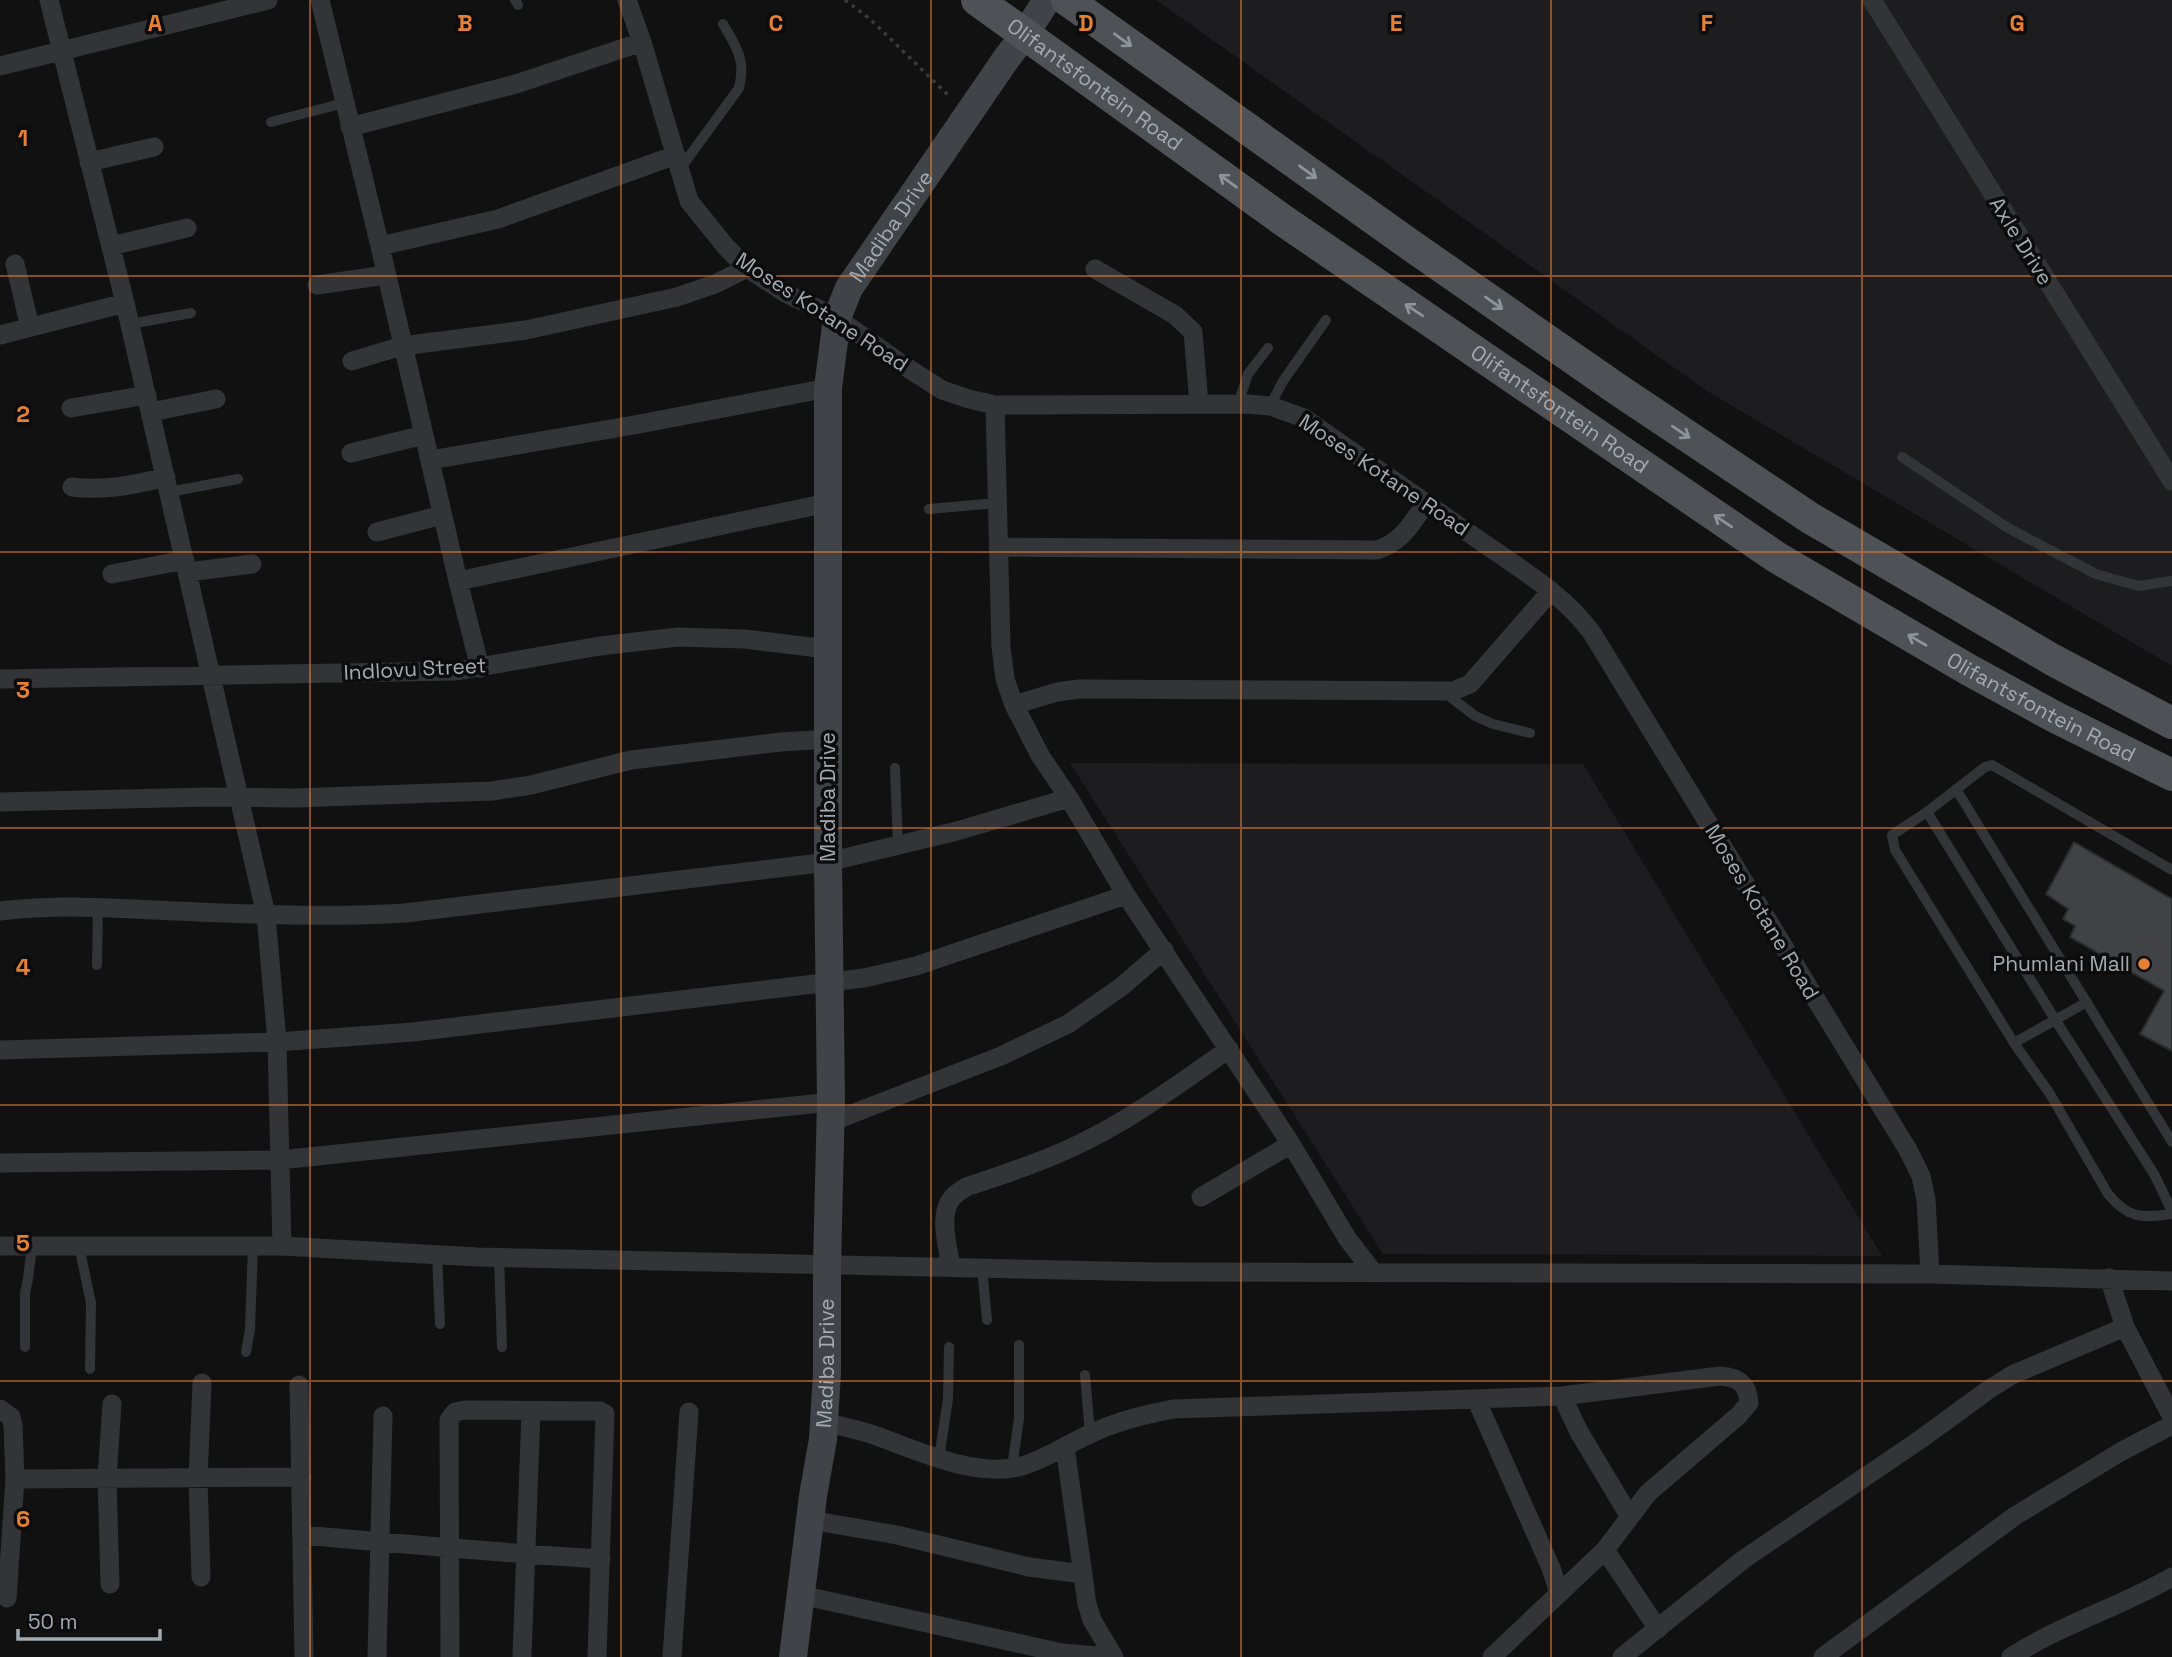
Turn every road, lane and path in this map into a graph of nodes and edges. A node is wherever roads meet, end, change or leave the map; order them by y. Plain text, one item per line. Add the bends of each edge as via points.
1 (49, 0) edge
2 (268, 0) edge
3 (320, 0) edge
4 (627, 0) edge
5 (845, 0) edge
6 (977, 0) edge
7 (1047, 0) edge
8 (1068, 0) edge
9 (1872, 0) edge
10 (723, 24) dead end
11 (1025, 34) junction
12 (642, 42) junction
13 (61, 52) junction
14 (0, 66) edge
15 (344, 103) junction
16 (968, 113) junction
17 (271, 122) dead end
18 (350, 127) junction
19 (154, 147) dead end
20 (89, 162) junction
21 (678, 162) junction
22 (187, 228) dead end
23 (111, 246) junction
24 (380, 246) junction
25 (15, 264) dead end
26 (747, 268) junction
27 (1096, 269) dead end
28 (386, 275) junction
29 (317, 285) dead end
30 (125, 303) junction
31 (191, 313) dead end
32 (837, 318) junction
33 (1326, 320) dead end
34 (130, 324) junction
35 (30, 327) junction
36 (0, 335) edge
37 (402, 346) junction
38 (1268, 348) dead end
39 (352, 361) dead end
40 (828, 388) junction
41 (215, 399) dead end
42 (149, 404) junction
43 (1199, 404) junction
44 (1238, 404) junction
45 (995, 405) junction
46 (1270, 406) junction
47 (71, 408) dead end
48 (424, 435) junction
49 (351, 453) dead end
50 (1902, 457) dead end
51 (430, 460) junction
52 (238, 479) dead end
53 (2172, 481) edge
54 (168, 484) junction
55 (72, 487) dead end
56 (827, 503) junction
57 (998, 503) junction
58 (1426, 503) junction
59 (929, 509) dead end
60 (442, 515) junction
61 (377, 532) dead end
62 (998, 547) junction
63 (252, 564) dead end
64 (187, 566) junction
65 (112, 574) dead end
66 (458, 581) junction
67 (2172, 581) edge
68 (1551, 591) junction
69 (827, 649) junction
70 (480, 668) junction
71 (212, 675) junction
72 (0, 679) edge
73 (1443, 692) junction
74 (1014, 705) junction
75 (2172, 723) edge
76 (1530, 733) dead end
77 (829, 739) junction
78 (895, 768) dead end
79 (2172, 775) edge
80 (1956, 789) junction
81 (238, 798) junction
82 (1069, 798) junction
83 (0, 802) edge
84 (1927, 811) junction
85 (898, 845) junction
86 (828, 862) junction
87 (2172, 870) edge
88 (1126, 895) junction
89 (98, 907) junction
90 (0, 911) edge
91 (266, 915) junction
92 (1164, 950) junction
93 (97, 965) dead end
94 (830, 982) junction
95 (2087, 1002) junction
96 (2056, 1021) junction
97 (277, 1042) junction
98 (2014, 1043) junction
99 (1229, 1049) junction
100 (0, 1050) edge
101 (831, 1112) junction
102 (2172, 1142) edge
103 (1291, 1144) junction
104 (280, 1160) junction
105 (0, 1163) edge
106 (1201, 1198) dead end
107 (2172, 1212) edge
108 (0, 1246) edge
109 (32, 1246) junction
110 (79, 1246) junction
111 (253, 1246) junction
112 (282, 1246) junction
113 (437, 1254) junction
114 (499, 1257) junction
115 (827, 1265) junction
116 (951, 1268) junction
117 (982, 1268) junction
118 (1373, 1272) junction
119 (1930, 1274) junction
120 (2109, 1278) junction
121 (2172, 1281) edge
122 (987, 1320) dead end
123 (440, 1324) dead end
124 (2125, 1326) junction
125 (1019, 1345) dead end
126 (25, 1346) dead end
127 (502, 1347) dead end
128 (949, 1347) dead end
129 (246, 1352) dead end
130 (90, 1369) dead end
131 (1085, 1375) dead end
132 (202, 1383) dead end
133 (299, 1385) dead end
134 (1562, 1396) junction
135 (1476, 1399) junction
136 (112, 1404) dead end
137 (0, 1409) edge
138 (531, 1411) junction
139 (689, 1412) dead end
140 (383, 1416) dead end
141 (2172, 1416) edge
142 (824, 1422) junction
143 (2172, 1426) edge
144 (1090, 1434) junction
145 (1065, 1447) junction
146 (939, 1458) junction
147 (1012, 1467) junction
148 (10, 1473) edge
149 (107, 1477) junction
150 (302, 1477) junction
151 (198, 1479) junction
152 (6, 1516) edge
153 (1630, 1517) junction
154 (810, 1520) junction
155 (303, 1535) junction
156 (379, 1541) junction
157 (449, 1549) junction
158 (1605, 1550) junction
159 (527, 1555) junction
160 (601, 1559) junction
161 (1083, 1574) junction
162 (201, 1577) dead end
163 (2172, 1577) edge
164 (110, 1584) dead end
165 (1559, 1593) junction
166 (801, 1595) junction
167 (7, 1598) dead end
168 (1658, 1629) junction
169 (304, 1657) edge
170 (377, 1657) edge
171 (450, 1657) edge
172 (522, 1657) edge
173 (597, 1657) edge
174 (672, 1657) edge
175 (793, 1657) edge
176 (1108, 1657) edge
177 (1114, 1657) edge
178 (1492, 1657) edge
179 (1622, 1657) edge
180 (1824, 1657) edge
181 (2011, 1657) edge

1 - 13 street
2 - 13 street
3 - 15 street
4 - 12 street, Moses Kotane Road
5 - 16 path
6 - 11 main road, Olifantsfontein Road
7 - 11 street, Madiba Drive
8 -> 75 main road via 1617,389 1810,518 2053,660
9 - 53 street, Axle Drive
10 - 21 lane via 739,51 743,73 739,88
11 - 16 street, Madiba Drive
79 -> 11 main road, Olifantsfontein Road via 1990,682 1776,557 1284,221
12 - 18 street via 516,84
12 - 21 street, Moses Kotane Road
13 - 14 street
13 - 20 street
15 - 17 lane
15 - 18 street
16 - 32 street, Madiba Drive via 859,271
18 - 24 street
19 - 20 street
20 - 23 street
21 - 24 street via 498,219
21 - 26 street, Moses Kotane Road via 689,201
22 - 23 street
23 - 30 street
24 - 28 street
25 - 35 street
26 - 32 street, Moses Kotane Road
26 - 37 street via 677,297 526,330
27 - 43 street via 1175,315 1194,332
28 - 29 street
28 - 37 street
30 - 34 street
30 - 35 street
31 - 34 lane
32 - 40 street, Madiba Drive
32 - 45 street, Moses Kotane Road via 942,390
33 - 46 lane
34 - 42 street
35 - 36 street
37 - 39 street
37 - 48 street
38 - 44 lane via 1248,374
40 - 51 street
40 - 56 street, Madiba Drive
41 - 42 street
42 - 47 street
42 - 54 street
43 - 44 street, Moses Kotane Road
43 - 45 street, Moses Kotane Road
44 - 46 street, Moses Kotane Road
45 - 57 street
46 - 58 street, Moses Kotane Road via 1304,418
48 - 49 street
48 - 51 street
50 - 67 lane via 2008,528 2096,574 2138,586
51 - 60 street
52 - 54 lane
54 - 55 street via 93,490
54 - 64 street
56 - 66 street
56 - 69 street, Madiba Drive
57 - 59 lane
57 - 62 street
58 - 62 street via 1404,534 1377,550
58 - 68 street, Moses Kotane Road
60 - 61 street
60 - 66 street
62 - 74 street via 1001,647
63 - 64 street
64 - 65 street
64 - 71 street
66 - 70 street
68 - 73 street via 1470,684
68 - 119 street, Moses Kotane Road via 1592,634 1908,1150 1926,1200
69 - 70 street, Indlovu Street via 678,637
69 - 77 street, Madiba Drive
70 - 71 street, Indlovu Street
71 - 72 street, Indlovu Street
71 - 81 street
73 - 74 street via 1079,689
73 - 76 lane via 1475,716
74 - 82 street
77 - 81 street via 631,760 492,791
77 - 86 street, Madiba Drive
78 - 85 lane
80 - 84 lane
80 - 87 lane via 1992,765
80 - 95 lane
81 - 83 street
81 - 91 street
82 - 85 street
82 - 88 street
84 - 96 lane
84 - 98 lane via 1892,835 1895,850
85 - 86 street
86 - 91 street via 405,913
86 - 94 street, Madiba Drive
88 - 92 street
88 - 94 street via 916,965
89 - 90 street
89 - 91 street
89 - 93 lane
91 - 97 street
92 - 99 street
92 - 101 street via 1121,988 1068,1024 1001,1056
94 - 97 street via 505,1022
94 - 101 street, Madiba Drive
95 - 96 lane
95 - 102 lane
96 - 98 lane
96 - 107 lane via 2154,1174
97 - 100 street
97 - 104 street
98 - 107 lane via 2119,1206 2145,1217
99 - 103 street
99 - 116 street via 1103,1132 966,1187 952,1198 945,1221
101 - 104 street
101 - 115 street, Madiba Drive
103 - 106 street
103 - 118 street via 1347,1238
104 - 105 street
104 - 112 street
108 - 109 street
109 - 110 street
109 - 126 lane via 25,1293
110 - 111 street
110 - 130 lane via 91,1303
111 - 112 street
111 - 129 lane
112 - 113 street
113 - 114 street
113 - 123 lane
114 - 115 street
114 - 127 lane
115 - 116 street
115 - 142 street, Madiba Drive
116 - 117 street
117 - 118 street
117 - 122 lane
118 - 119 street
119 - 120 street
120 - 121 street
120 - 124 street
124 - 141 street
124 - 168 street via 2012,1375 1744,1559
125 - 147 lane via 1019,1419
128 - 146 lane via 948,1399
131 - 144 lane
132 - 151 street
133 - 150 street
134 - 135 street
134 - 153 street
134 - 153 street via 1720,1376 1734,1377 1749,1393 1749,1404 1739,1415 1648,1493
135 - 144 street via 1173,1409 1133,1417
135 - 165 street
136 - 149 street
137 - 148 street via 11,1417
138 - 157 street via 466,1410 455,1412 449,1420
138 - 159 street
138 - 160 street via 605,1414
139 - 174 street
140 - 156 street
142 - 146 street
142 - 154 street, Madiba Drive
143 - 180 street via 2015,1516
144 - 145 street
145 - 147 street
145 - 161 street
146 - 147 street via 971,1466
148 - 149 street
148 - 152 street
149 - 151 street
149 - 164 street
150 - 151 street
150 - 155 street
151 - 162 street
152 - 167 street
153 - 158 street
154 - 161 street via 897,1535 1029,1567
154 - 166 street, Madiba Drive
155 - 156 street
155 - 169 street
156 - 157 street
156 - 170 street
157 - 159 street
157 - 171 street
158 - 165 street
158 - 168 street
159 - 160 street
159 - 172 street
160 - 173 street
161 - 177 street via 1092,1620
163 - 181 street
165 - 178 street
166 - 175 street, Madiba Drive
166 - 176 street via 1062,1653
168 - 179 street

